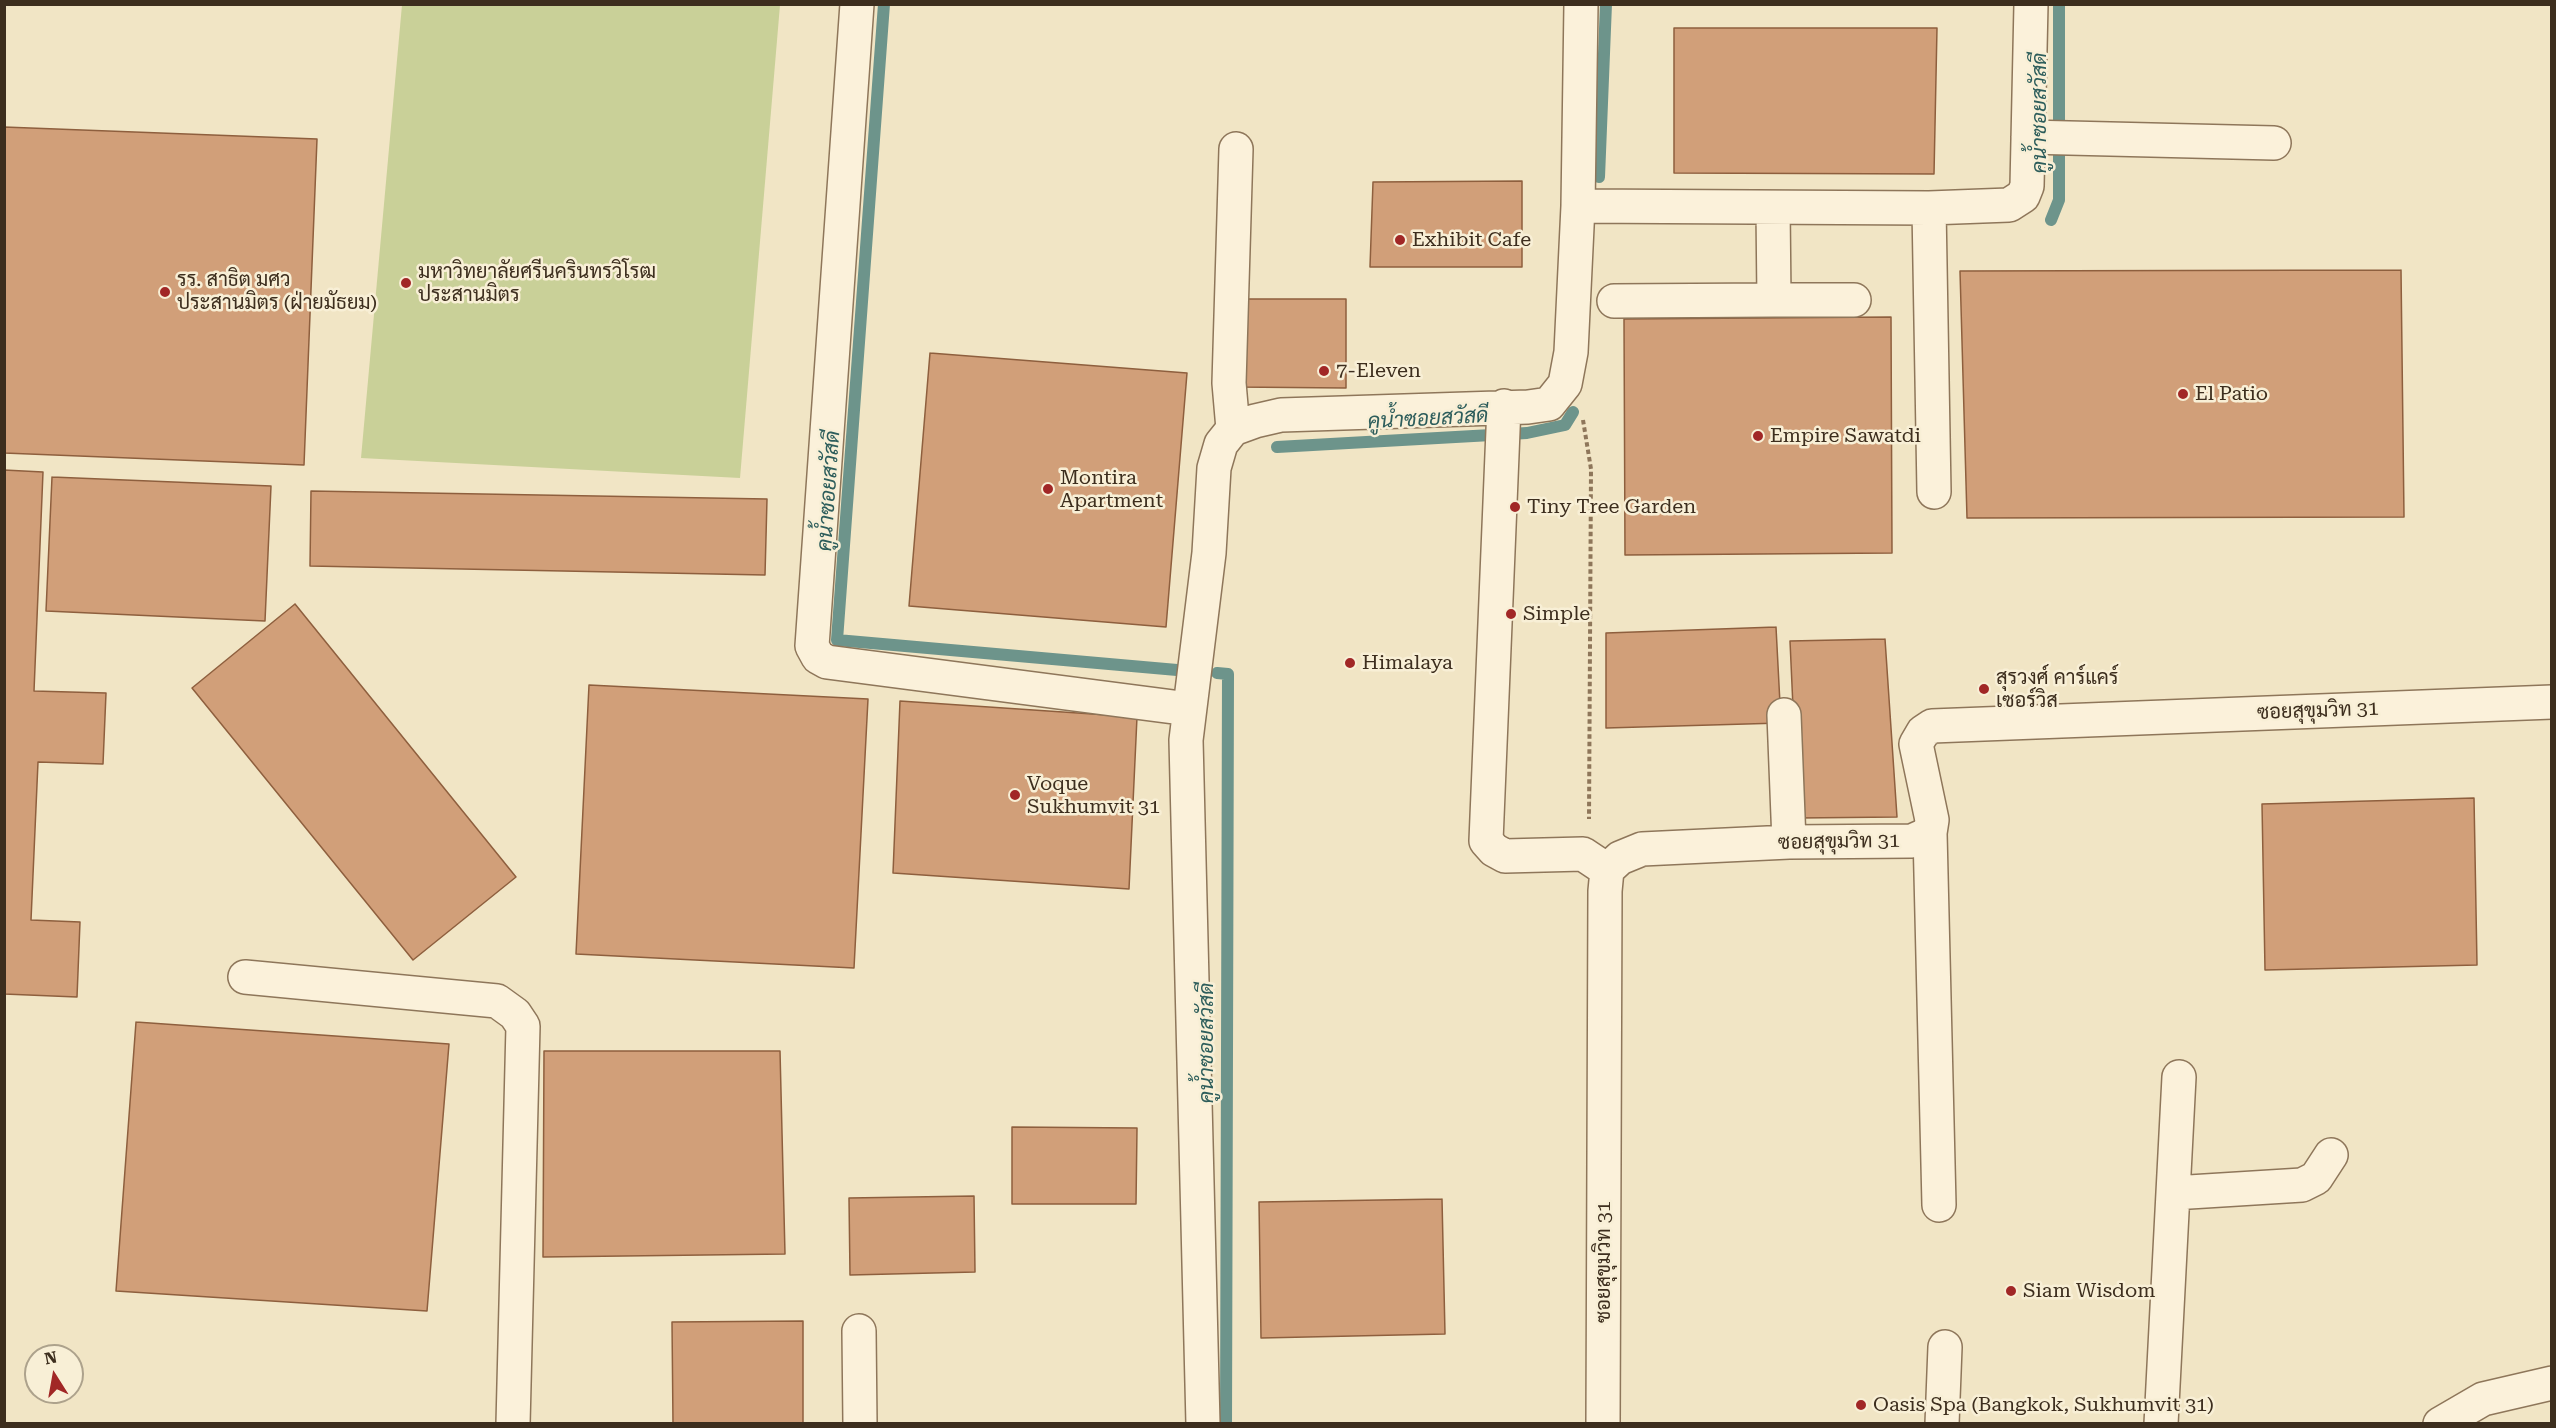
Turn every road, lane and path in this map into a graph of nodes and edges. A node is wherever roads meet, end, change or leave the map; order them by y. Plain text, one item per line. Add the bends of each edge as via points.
1 (858, 4) edge
2 (1581, 4) edge
3 (2031, 4) edge
4 (2048, 137) junction
5 (2274, 143) dead end
6 (1236, 149) dead end
7 (1578, 206) junction
8 (1773, 208) junction
9 (1929, 208) junction
10 (1774, 300) junction
11 (1854, 300) dead end
12 (1614, 301) dead end
13 (1565, 384) junction
14 (1504, 426) junction
15 (1233, 429) junction
16 (1934, 492) dead end
17 (2552, 702) edge
18 (1189, 709) junction
19 (1784, 715) dead end
20 (1929, 833) junction
21 (1789, 842) junction
22 (1613, 864) junction
23 (245, 978) dead end
24 (2179, 1077) dead end
25 (2331, 1155) dead end
26 (2173, 1193) junction
27 (1939, 1205) dead end
28 (858, 1331) dead end
29 (1945, 1347) dead end
30 (2552, 1383) edge
31 (513, 1424) edge
32 (860, 1424) edge
33 (1203, 1424) edge
34 (1603, 1424) edge
35 (1942, 1424) edge
36 (2161, 1424) edge
37 (2440, 1424) edge

1 - 18 street via 812,646 818,657 827,662
2 - 7 street
3 - 4 street
4 - 5 street
4 - 9 street via 2023,196 2009,205
6 - 15 street via 1228,383
7 - 8 street
7 - 13 street via 1571,352
8 - 9 street
8 - 10 street
9 - 16 street
10 - 11 street
10 - 12 street
13 - 14 street via 1549,404 1527,407
13 - 22 path via 1586,425 1591,470 1588,819 1594,838
14 - 15 street via 1281,415
14 - 22 street via 1486,841 1505,856 1583,854
15 - 18 street via 1221,444 1214,468 1209,553
17 - 20 street, ซอยสุขุมวิท 31 via 1932,726 1916,744 1932,820
18 - 33 street via 1188,875
19 - 21 street
20 - 21 street, ซอยสุขุมวิท 31 via 1912,841
20 - 27 street
21 - 22 street, ซอยสุขุมวิท 31 via 1642,849
22 - 34 street, ซอยสุขุมวิท 31
23 - 31 street via 498,1001 523,1026
24 - 26 street
25 - 26 street via 2316,1178 2302,1185
26 - 36 street
28 - 32 street
29 - 35 street
30 - 37 street via 2483,1399

